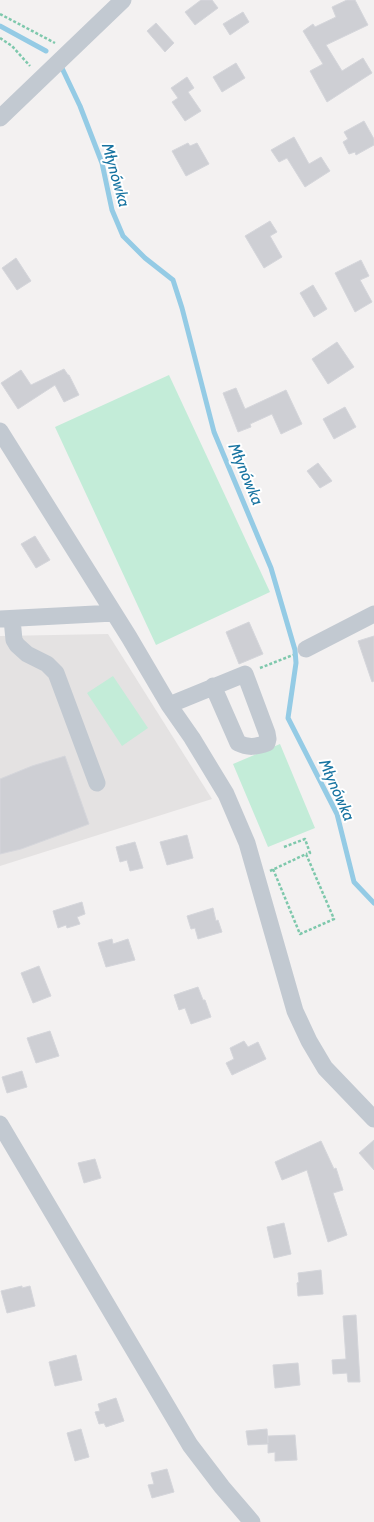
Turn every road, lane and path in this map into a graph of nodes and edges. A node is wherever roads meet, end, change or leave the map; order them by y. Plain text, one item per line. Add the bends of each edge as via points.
1 (123, 0) edge
2 (0, 14) edge
3 (0, 38) edge
4 (69, 51) junction
5 (41, 78) junction
6 (0, 118) edge
7 (0, 431) edge
8 (114, 613) junction
9 (374, 614) edge
10 (6, 619) edge
11 (306, 650) dead end
12 (287, 658) dead end
13 (245, 674) junction
14 (213, 686) junction
15 (169, 705) junction
16 (97, 783) dead end
17 (284, 847) dead end
18 (306, 854) junction
19 (273, 869) junction
20 (257, 876) junction
21 (374, 1119) edge
22 (0, 1124) edge
23 (252, 1522) edge

1 - 4 street
2 - 4 path
3 - 5 path via 12,46
4 - 5 street
5 - 6 street
7 - 8 street
8 - 10 street
8 - 15 street
9 - 11 street
10 - 16 street via 17,645 27,654 47,664 56,673
12 - 13 path
13 - 14 street
13 - 14 street via 267,733 266,743 258,746 246,747 238,743
14 - 15 street
15 - 20 street via 226,794
17 - 18 path via 305,839 310,853
18 - 19 path
18 - 19 path via 334,919 300,934
19 - 20 path
20 - 21 street via 295,1011 309,1042 326,1068
22 - 23 street via 190,1445

